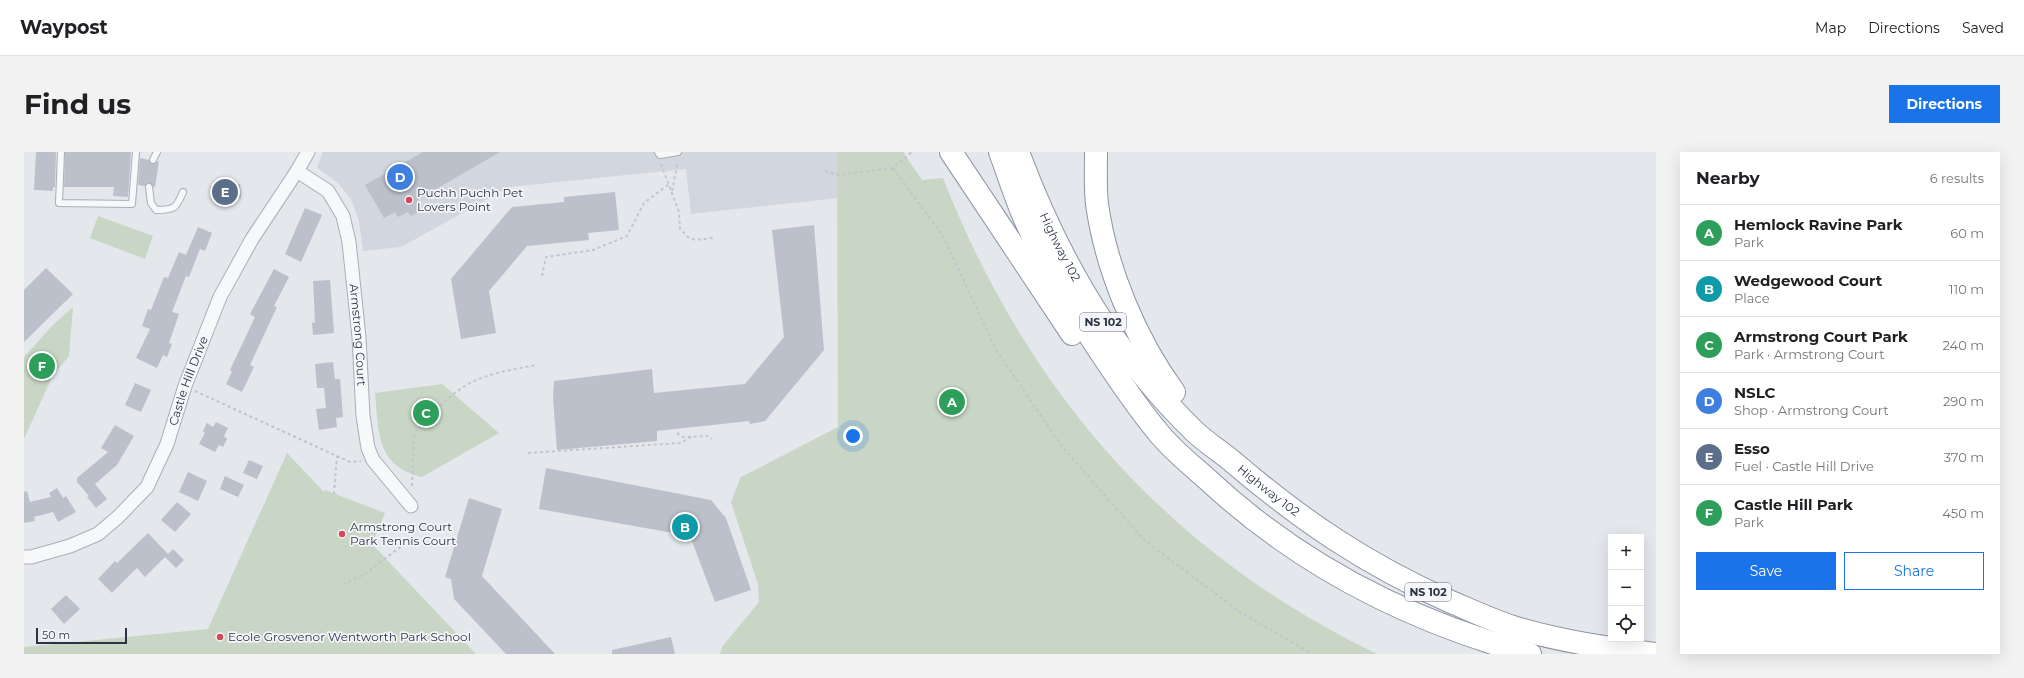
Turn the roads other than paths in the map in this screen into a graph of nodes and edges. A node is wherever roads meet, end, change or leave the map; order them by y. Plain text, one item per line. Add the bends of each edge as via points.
1 (61, 152) edge
2 (136, 152) edge
3 (157, 152) edge
4 (308, 152) edge
5 (951, 152) edge
6 (1000, 152) edge
7 (1018, 152) edge
8 (1096, 152) edge
9 (659, 153) edge
10 (678, 153) edge
11 (153, 160) dead end
12 (298, 171) junction
13 (149, 187) dead end
14 (182, 192) dead end
15 (1158, 432) junction
16 (1232, 461) junction
17 (411, 506) road end
18 (24, 557) edge
19 (1530, 654) edge
20 (1656, 654) edge

1 - 2 lane via 59,202 132,204
3 - 11 lane
4 - 12 street, Castle Hill Drive
5 - 15 highway via 1078,343 1115,388
6 - 15 highway, Highway 102 / NS 102 via 1024,216 1072,308 1117,377
7 - 16 highway, Highway 102 / NS 102 via 1060,251 1102,321 1146,378 1193,430
8 - 16 highway via 1097,204 1111,266 1140,338 1162,376
9 - 10 lane
12 - 17 street, Armstrong Court via 328,191 343,216 349,242 363,416 368,448 373,460
12 - 18 street, Castle Hill Drive via 252,239 220,297 185,386 167,444 147,487 98,534 70,546
13 - 14 lane via 150,203 156,210 170,210 178,205
15 - 19 highway, Highway 102 / NS 102 via 1256,522 1351,584 1400,609 1452,630
16 - 20 highway, Highway 102 / NS 102 via 1264,489 1324,533 1413,585 1511,626 1565,641

